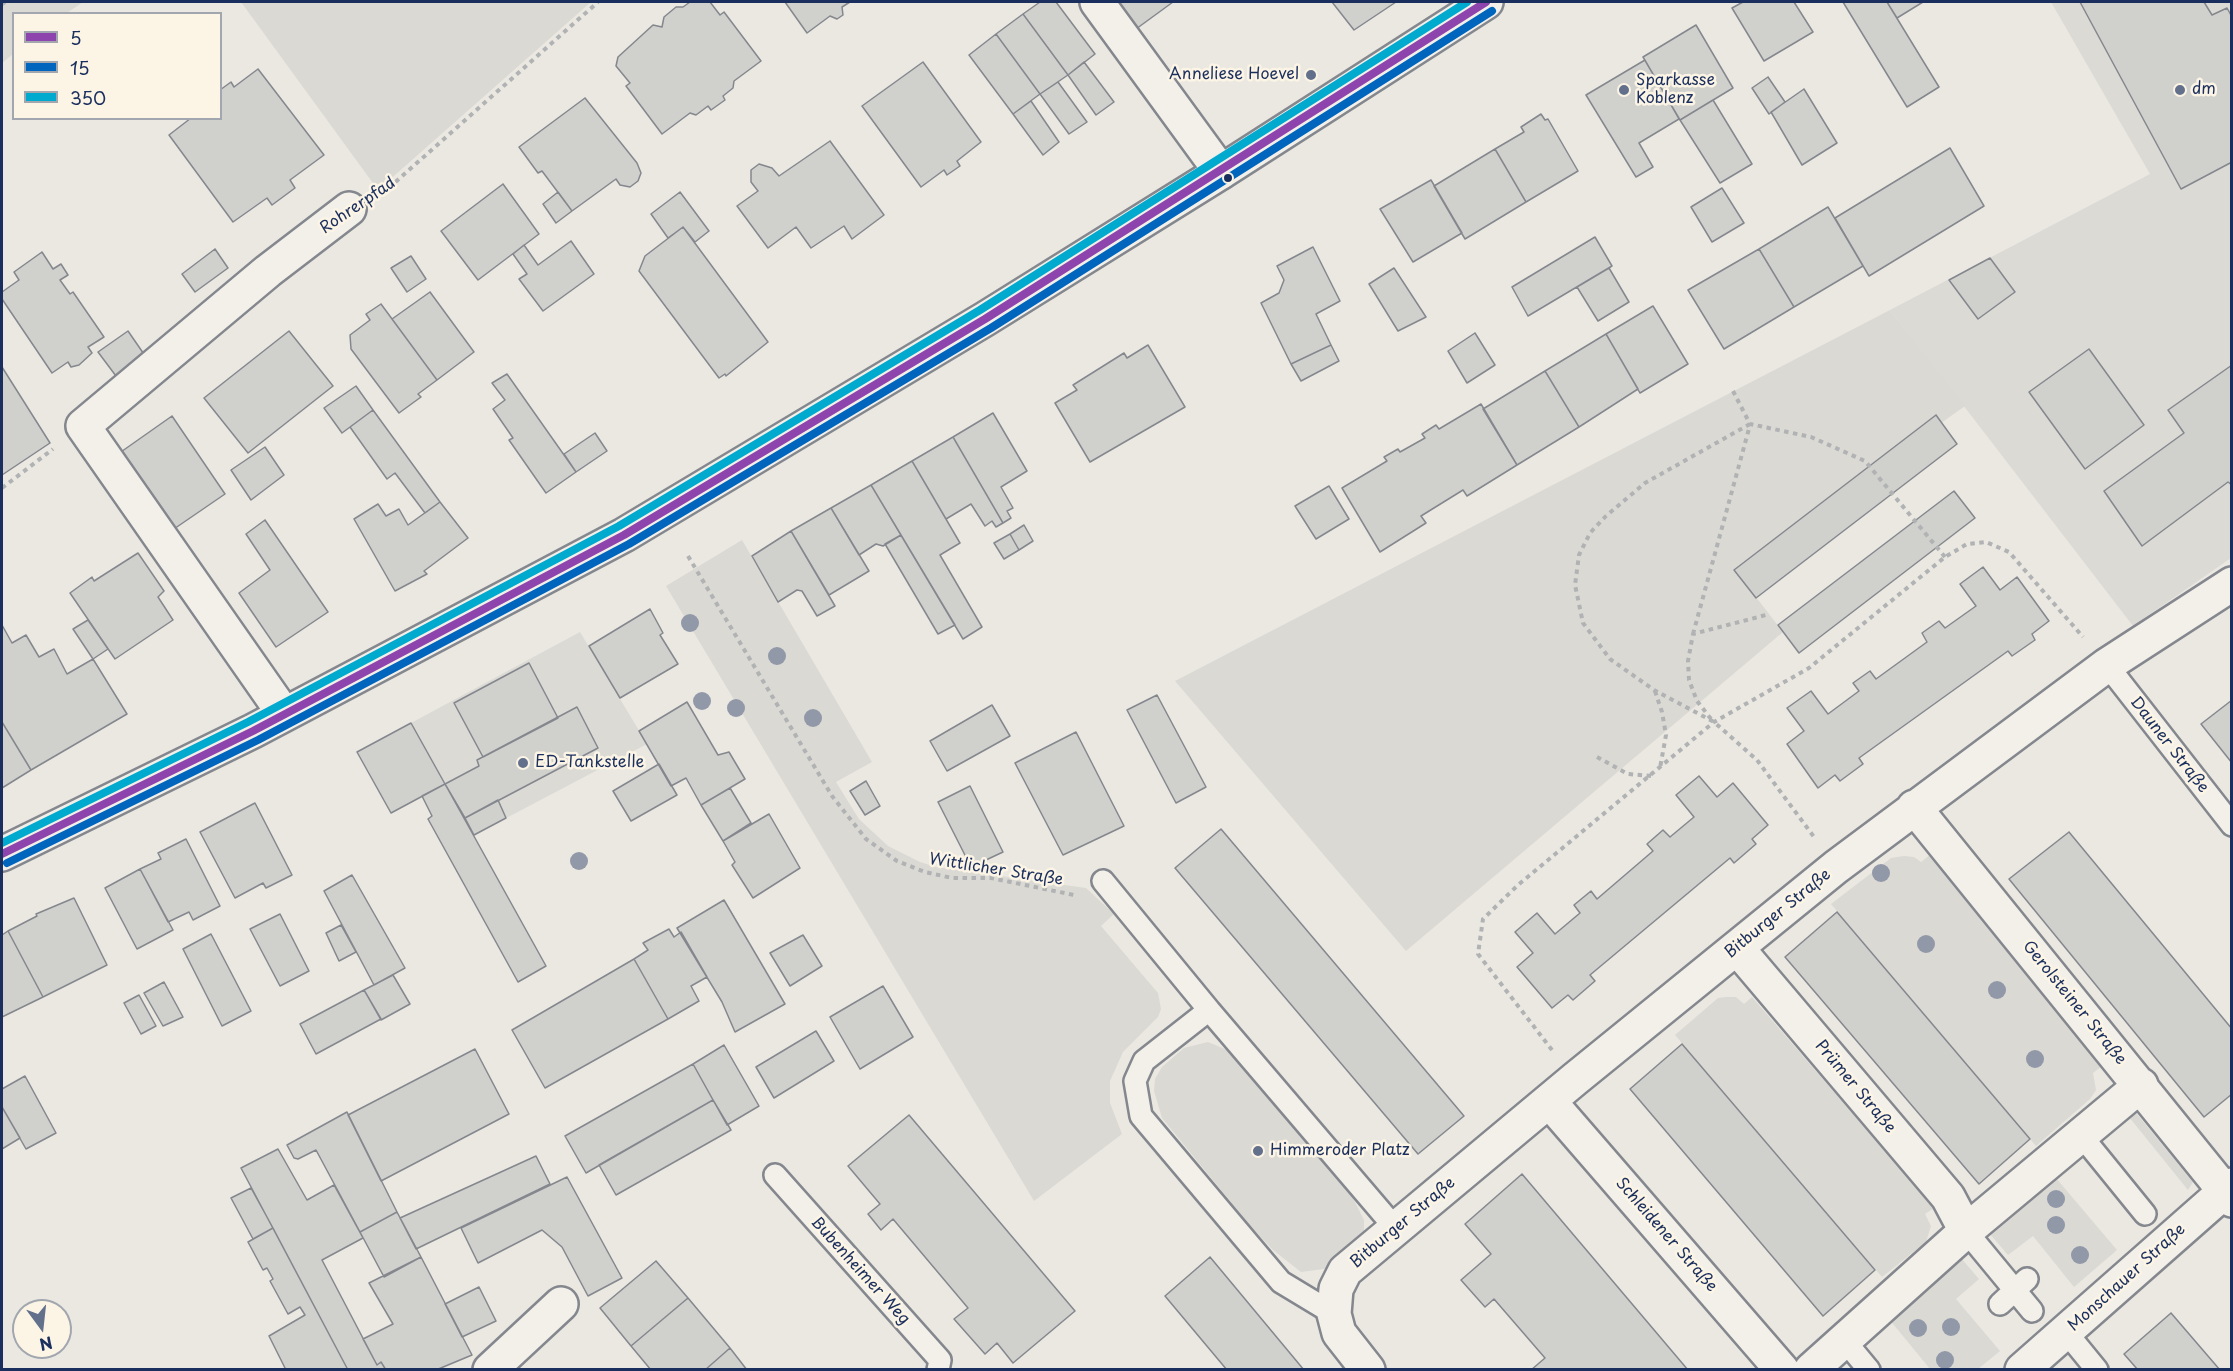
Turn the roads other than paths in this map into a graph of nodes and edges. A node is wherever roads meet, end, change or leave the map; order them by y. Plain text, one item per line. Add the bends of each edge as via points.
1 (1097, 2) edge
2 (1486, 2) edge
3 (1221, 172) junction
4 (349, 209) road end
5 (2232, 584) edge
6 (2107, 665) junction
7 (284, 714) junction
8 (1914, 807) junction
9 (2232, 825) edge
10 (2, 854) edge
11 (1103, 881) dead end
12 (1737, 948) junction
13 (1209, 1010) junction
14 (2141, 1085) junction
15 (1550, 1101) junction
16 (2080, 1134) junction
17 (775, 1175) dead end
18 (2229, 1192) edge
19 (2145, 1214) dead end
20 (1396, 1229) junction
21 (1966, 1231) junction
22 (561, 1304) dead end
23 (2032, 1311) dead end
24 (1334, 1314) junction
25 (2066, 1332) junction
26 (1845, 1341) junction
27 (490, 1370) edge
28 (938, 1370) edge
29 (1368, 1370) edge
30 (1782, 1370) edge
31 (1811, 1370) edge
32 (1869, 1370) edge
33 (2022, 1370) edge
34 (2097, 1370) edge

1 - 3 street
2 - 3 street
3 - 7 street via 624,535
4 - 7 street, Rohrerpfad via 268,271 83,426
5 - 6 street, Bitburger Straße
6 - 8 street, Bitburger Straße
6 - 9 lane, Dauner Straße
7 - 10 street
8 - 12 street, Bitburger Straße
8 - 14 street, Gerolsteiner Straße
11 - 13 lane
12 - 15 street, Bitburger Straße
12 - 21 street, Prümer Straße via 1948,1197
13 - 20 lane
13 - 24 lane via 1144,1061 1135,1081 1141,1116 1281,1282
14 - 16 street
14 - 18 street, Gerolsteiner Straße
15 - 20 street, Bitburger Straße
15 - 30 street, Schleidener Straße
16 - 19 lane
16 - 21 street
17 - 28 lane, Bubenheimer Weg via 940,1360
18 - 25 street, Monschauer Straße
20 - 24 street, Bitburger Straße via 1346,1271 1336,1289
21 - 23 lane
21 - 26 street
22 - 27 street
24 - 29 street via 1339,1333
25 - 33 street, Monschauer Straße
25 - 34 lane
26 - 31 street
26 - 32 lane

